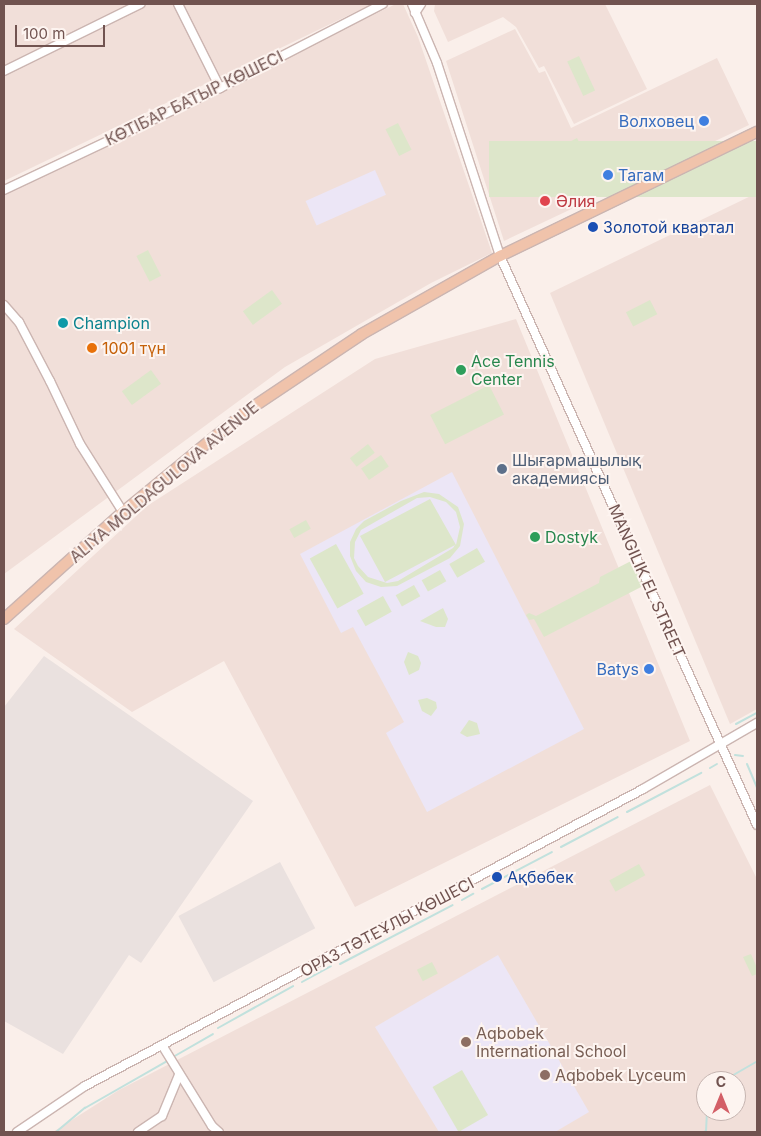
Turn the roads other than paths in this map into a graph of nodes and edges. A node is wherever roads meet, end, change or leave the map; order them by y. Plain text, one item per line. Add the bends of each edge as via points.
1 (140, 4) edge
2 (178, 4) edge
3 (383, 4) edge
4 (412, 4) edge
5 (421, 4) edge
6 (415, 12) junction
7 (4, 71) edge
8 (220, 88) junction
9 (757, 132) edge
10 (4, 190) edge
11 (500, 256) junction
12 (4, 305) edge
13 (124, 512) junction
14 (4, 619) edge
15 (757, 723) edge
16 (720, 746) junction
17 (757, 825) edge
18 (162, 1045) junction
19 (179, 1074) junction
20 (17, 1132) edge
21 (138, 1132) edge
22 (219, 1132) edge

1 - 7 street
2 - 8 street
3 - 8 street, КӨТІБАР БАТЫР КӨШЕСІ
4 - 6 street, MANGILIK EL STREET
5 - 6 street
6 - 11 street, MANGILIK EL STREET via 437,63
8 - 10 street, КӨТІБАР БАТЫР КӨШЕСІ
9 - 11 main road, ALIYA MOLDAGULOVA AVENUE
11 - 13 main road, ALIYA MOLDAGULOVA AVENUE via 362,334 284,384
11 - 16 street, MANGILIK EL STREET
12 - 13 street via 19,322 80,444
13 - 14 main road, ALIYA MOLDAGULOVA AVENUE
15 - 16 street, ОРАЗ ТӘТЕҰЛЫ КӨШЕСІ
16 - 17 street, MANGILIK EL STREET
16 - 18 street, ОРАЗ ТӘТЕҰЛЫ КӨШЕСІ via 644,790
18 - 19 street
18 - 20 street, ОРАЗ ТӘТЕҰЛЫ КӨШЕСІ via 85,1086
19 - 21 street via 162,1116
19 - 22 street

